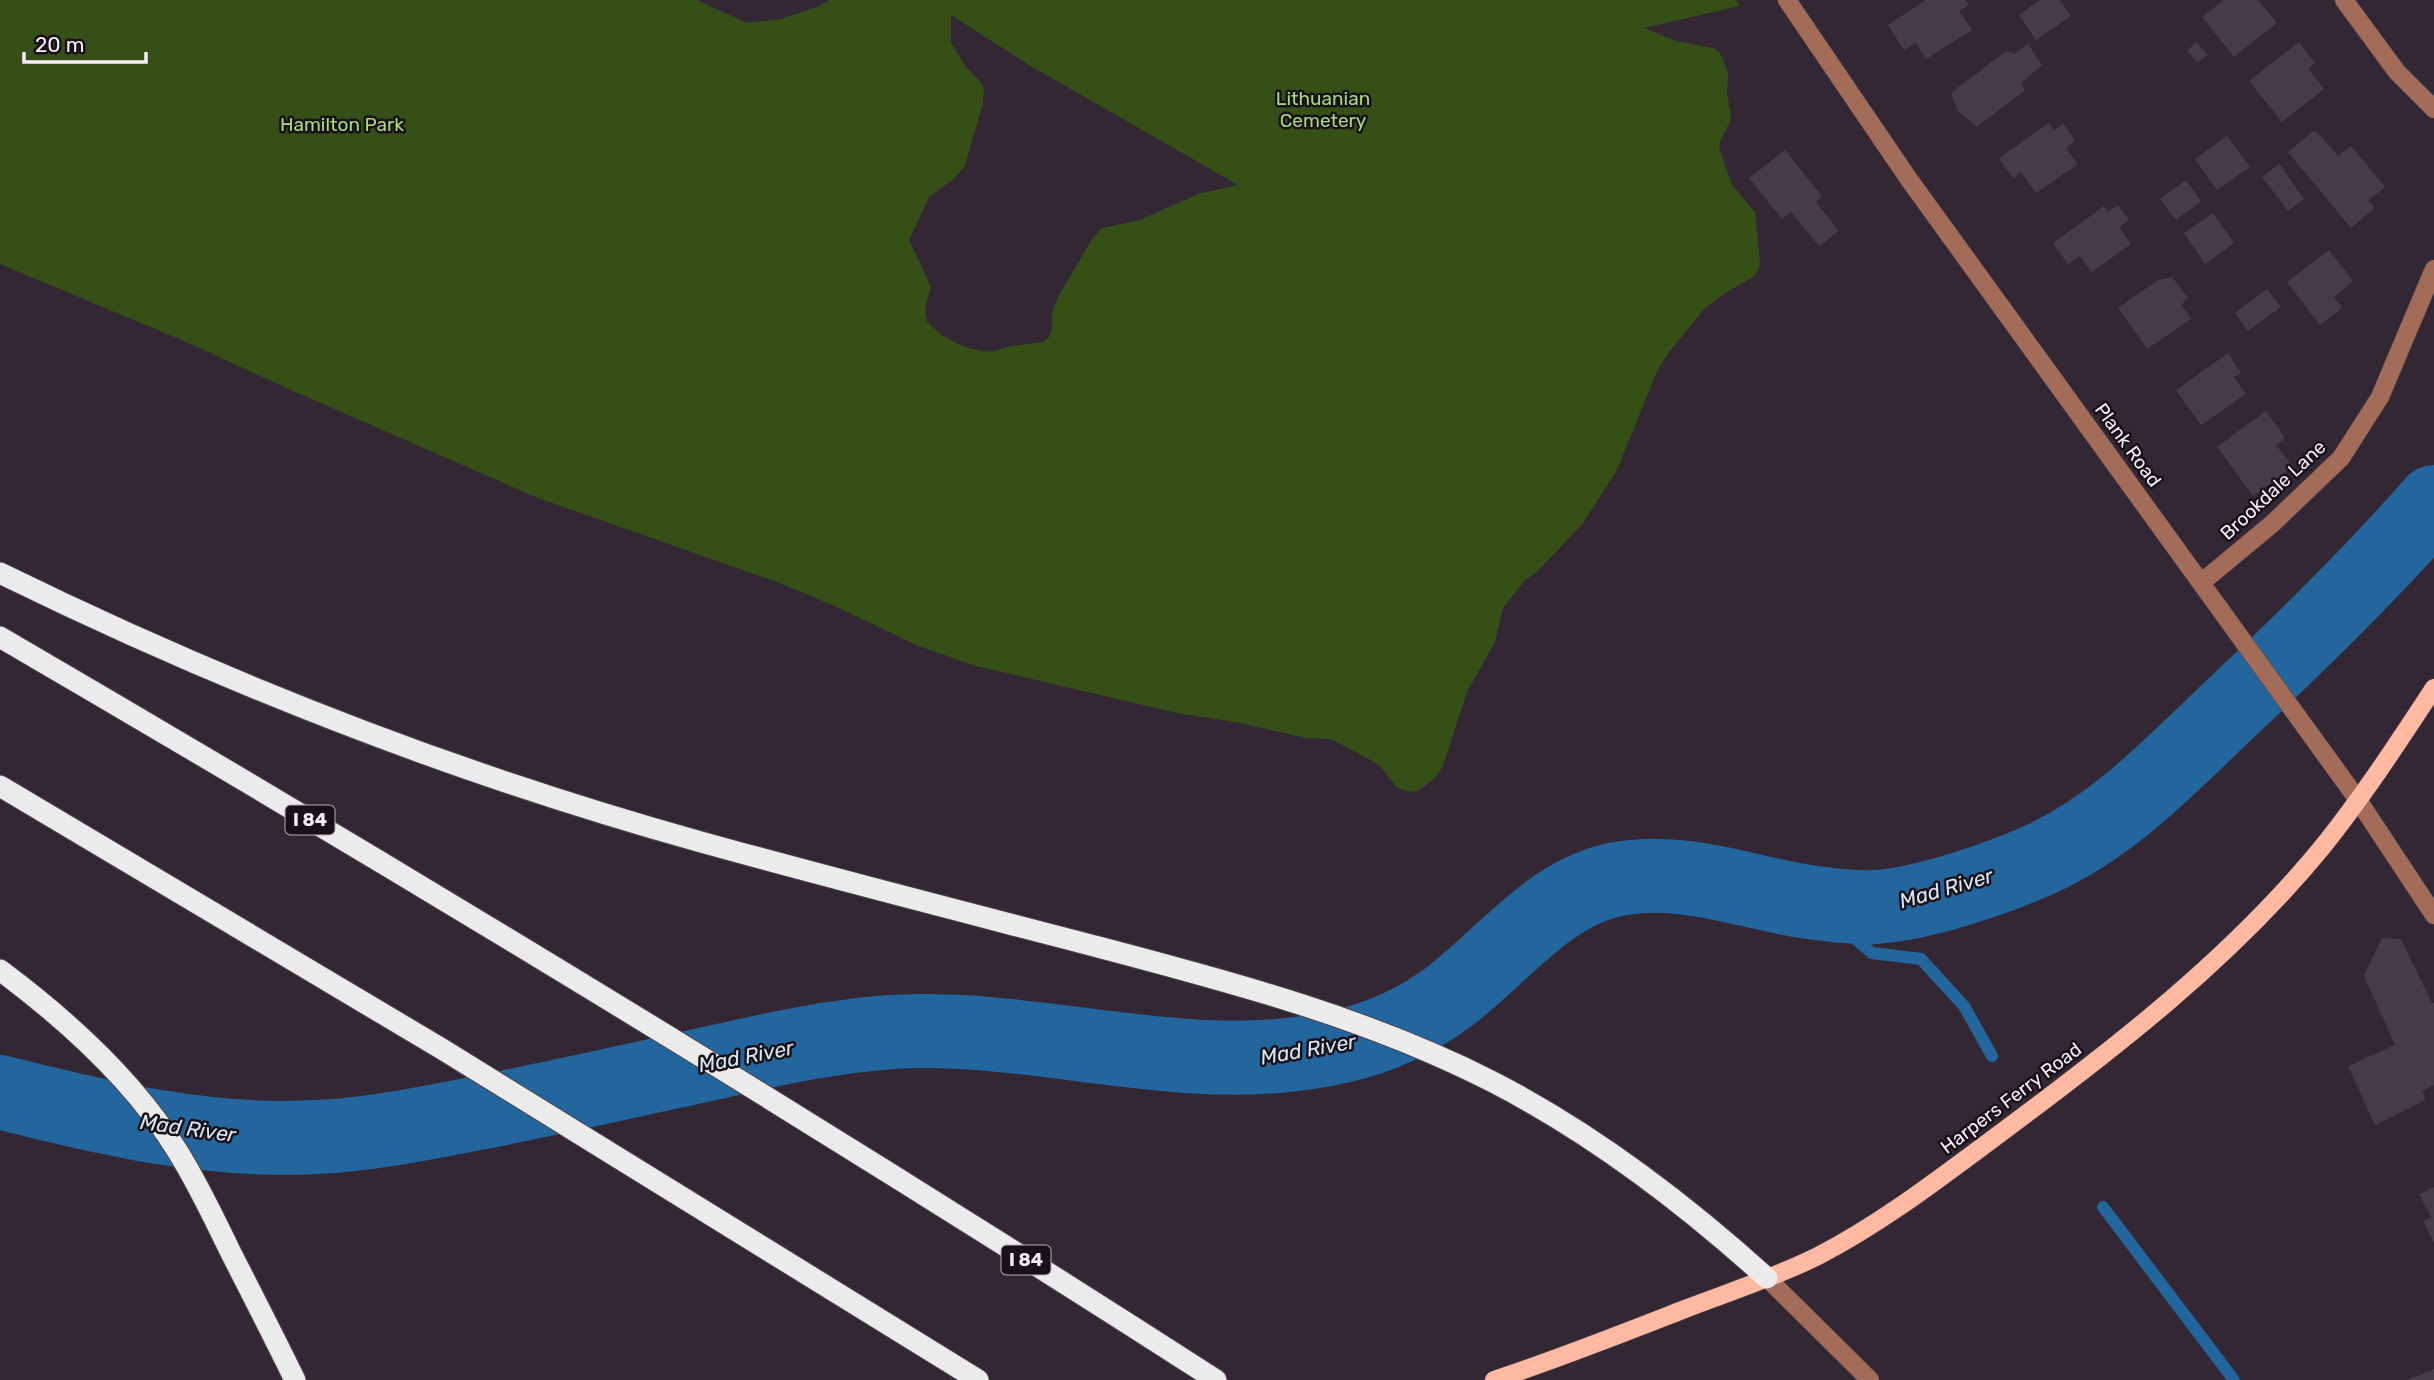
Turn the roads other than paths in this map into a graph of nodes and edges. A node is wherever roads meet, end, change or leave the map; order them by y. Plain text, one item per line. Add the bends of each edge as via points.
1 (1787, 0) edge
2 (2344, 0) edge
3 (2434, 109) edge
4 (2434, 269) edge
5 (0, 573) edge
6 (2202, 582) junction
7 (0, 637) edge
8 (2434, 688) edge
9 (0, 786) edge
10 (2358, 800) junction
11 (2434, 915) edge
12 (0, 970) edge
13 (1767, 1278) junction
14 (295, 1380) edge
15 (978, 1380) edge
16 (1216, 1380) edge
17 (1494, 1380) edge
18 (1870, 1380) edge

1 - 6 street, Plank Road via 1908,178
2 - 3 street via 2397,72
4 - 6 street, Brookdale Lane via 2380,397 2340,458 2272,524
5 - 13 highway via 204,667 468,769 699,842 1230,983 1392,1036 1531,1102 1638,1172
6 - 10 street, Plank Road
7 - 16 highway, I 84 via 837,1140
8 - 10 main road, Harpers Ferry Road
9 - 15 highway via 442,1049
10 - 11 street, Plank Road
10 - 13 main road, Harpers Ferry Road via 2296,876 2140,1026 1876,1222
12 - 14 highway via 68,1025 147,1109 184,1163
13 - 17 main road, Harpers Ferry Road
13 - 18 street

